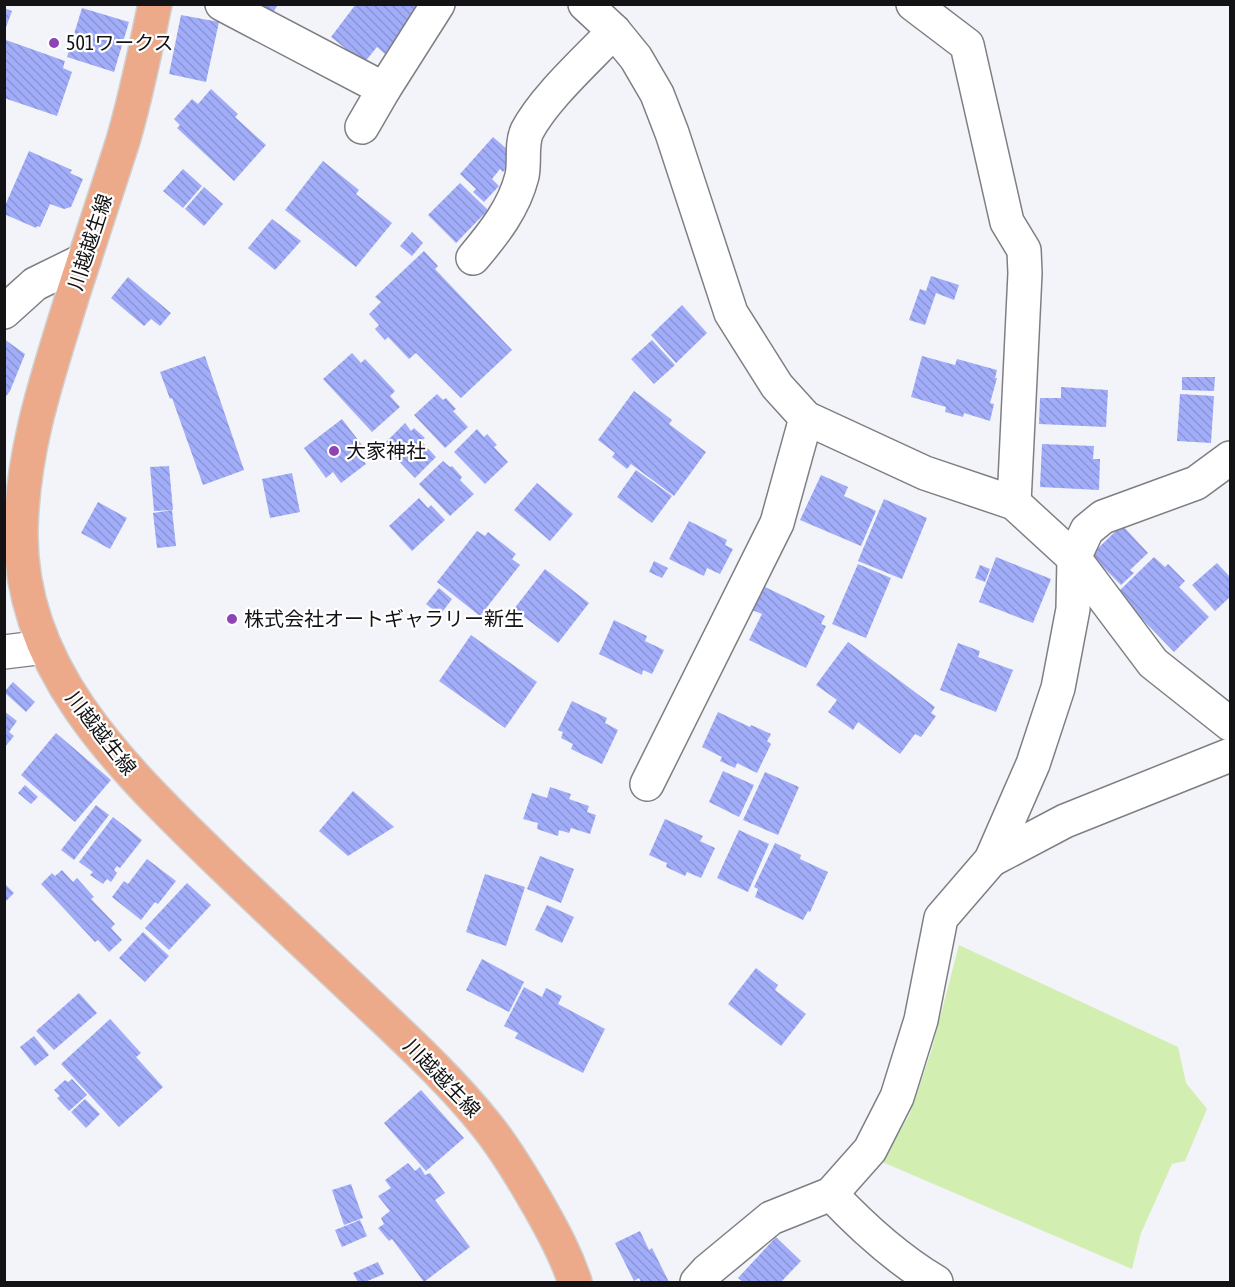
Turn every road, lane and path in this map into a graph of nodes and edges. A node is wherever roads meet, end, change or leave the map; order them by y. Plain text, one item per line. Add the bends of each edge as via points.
1 (155, 4) edge
2 (222, 4) edge
3 (438, 4) edge
4 (585, 4) edge
5 (913, 4) edge
6 (614, 31) junction
7 (384, 88) junction
8 (362, 127) dead end
9 (473, 258) dead end
10 (84, 260) junction
11 (4, 312) edge
12 (806, 418) junction
13 (1230, 458) edge
14 (1014, 503) junction
15 (1074, 558) junction
16 (45, 647) junction
17 (4, 652) edge
18 (1230, 724) edge
19 (1230, 755) edge
20 (647, 784) dead end
21 (991, 860) junction
22 (831, 1194) junction
23 (575, 1282) edge
24 (697, 1282) edge
25 (936, 1282) edge

1 - 10 main road, 川越越生線 via 123,140
2 - 7 street
3 - 7 street
4 - 6 street
5 - 14 street via 967,45 1007,222 1024,250
6 - 9 street via 535,118 526,134 522,176 511,205
6 - 12 street via 657,94 731,313 777,386
7 - 8 street
10 - 11 street via 35,284
10 - 16 main road, 川越越生線 via 34,422 24,478 22,566
12 - 14 street via 925,473
12 - 20 street via 777,523
13 - 15 street via 1196,483 1103,518 1087,530
14 - 15 street
15 - 18 street via 1153,663
15 - 21 street via 1073,609 1058,688 1033,764
16 - 17 street
16 - 23 main road, 川越越生線 via 87,721 138,781 388,1022 487,1126 520,1172 565,1252
19 - 21 street via 1065,821
21 - 22 street via 941,918 921,1020 897,1097 870,1150
22 - 24 street via 771,1218
22 - 25 street via 865,1230

